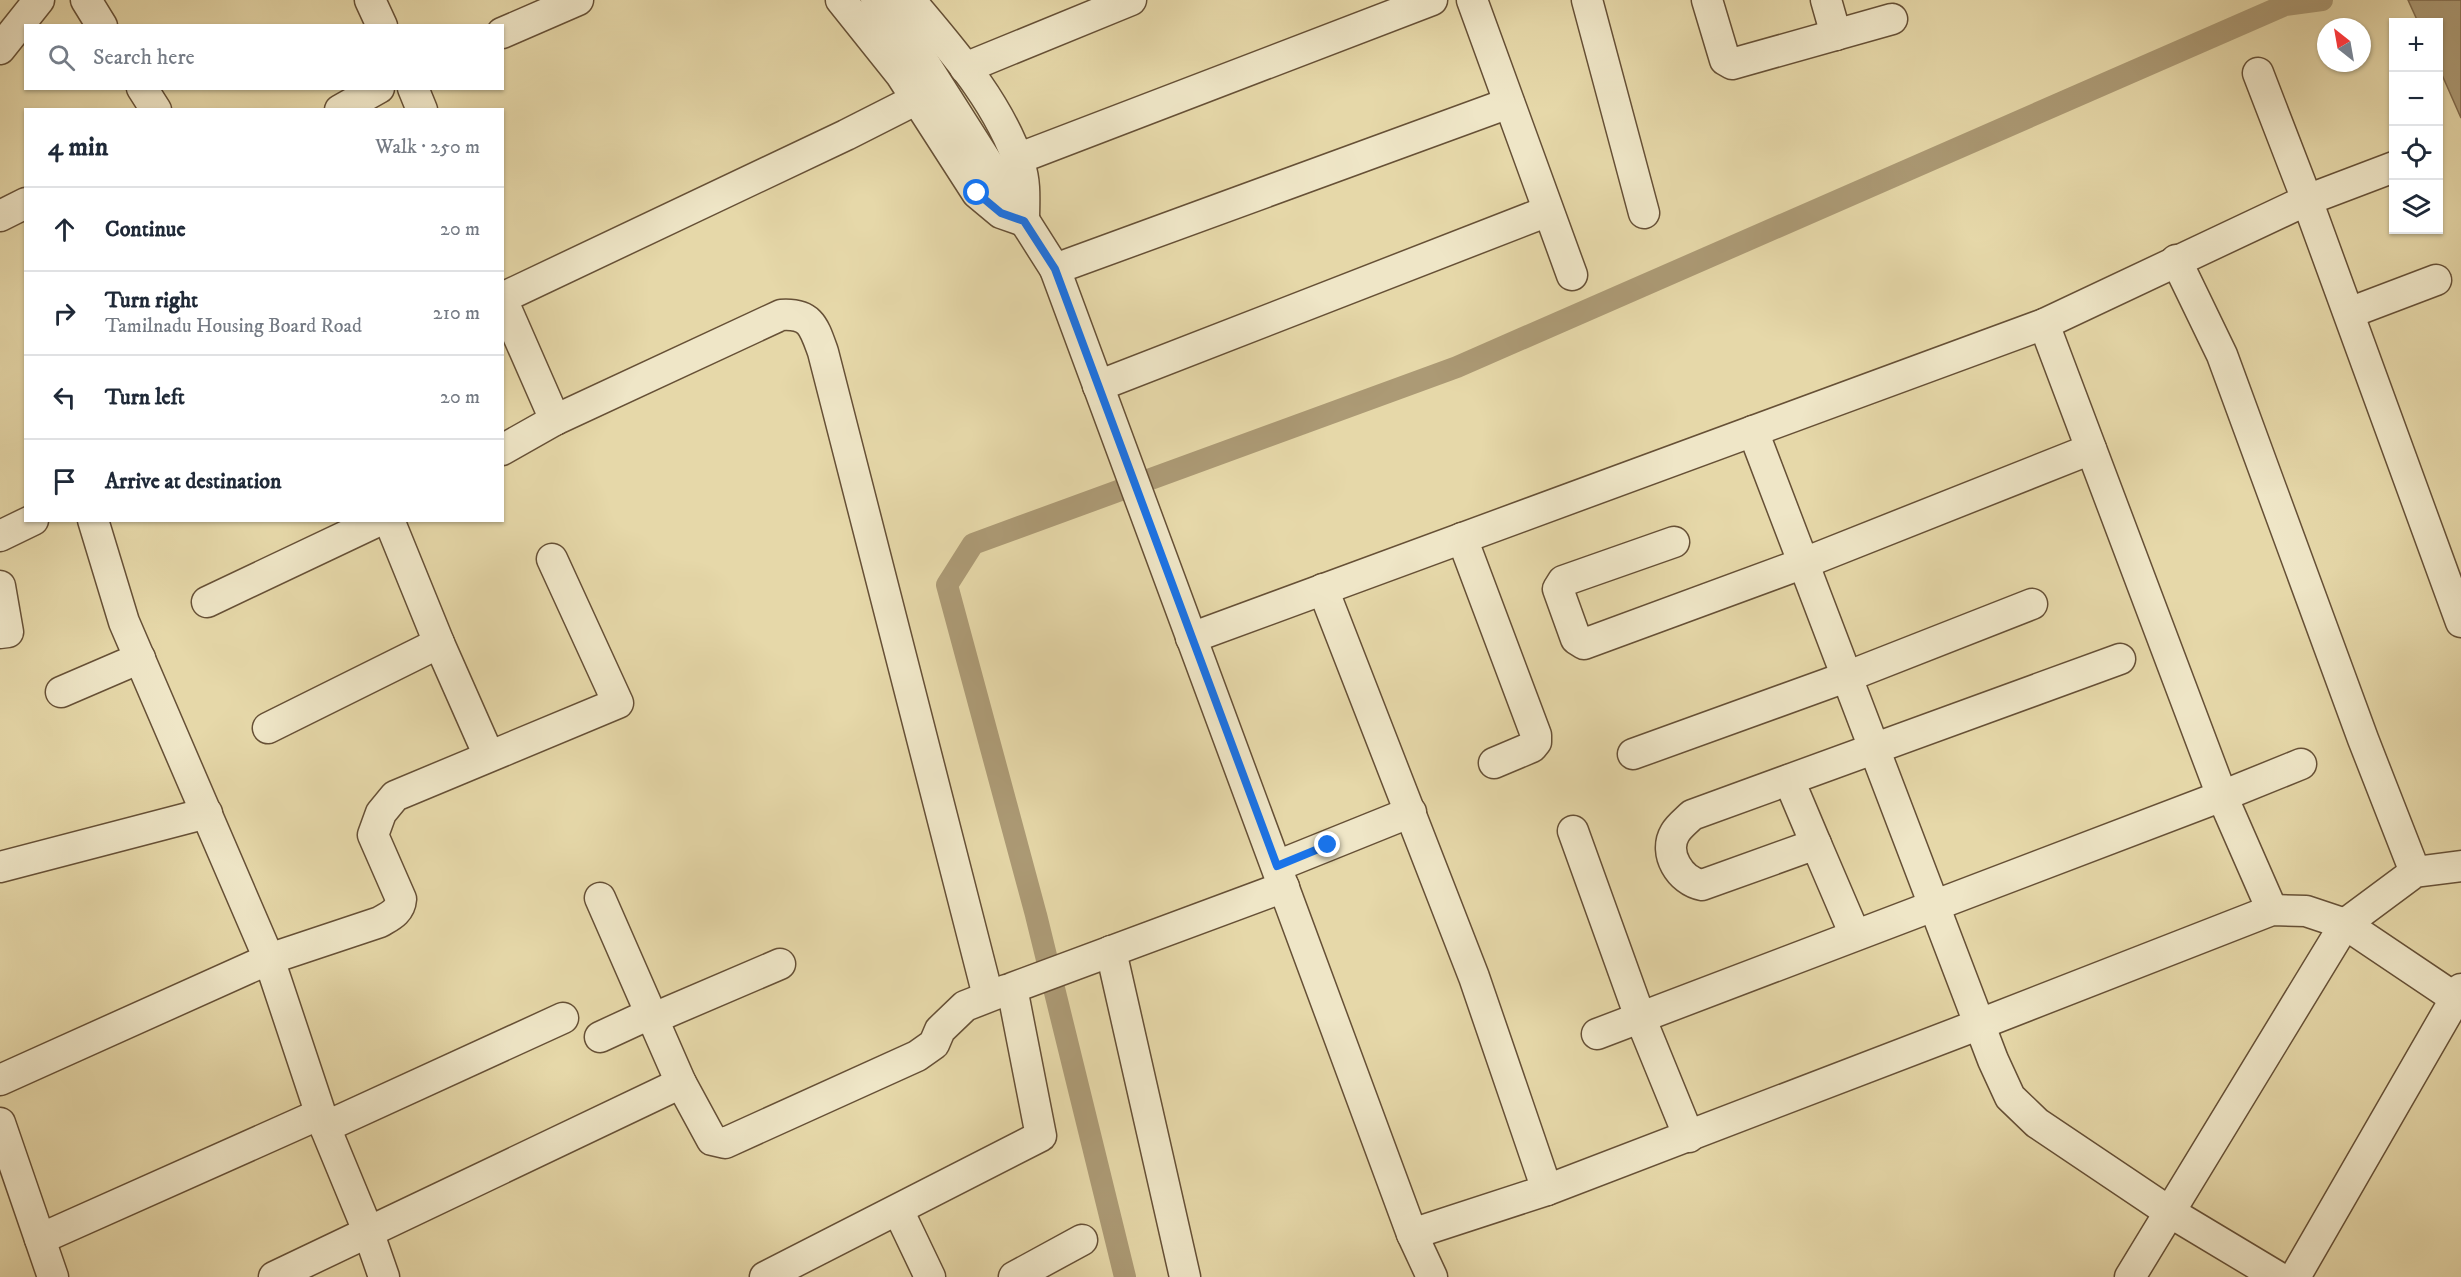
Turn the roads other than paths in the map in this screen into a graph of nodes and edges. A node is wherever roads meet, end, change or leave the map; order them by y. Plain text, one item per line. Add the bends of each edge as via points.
1 (39, 0) edge
2 (86, 0) edge
3 (370, 0) edge
4 (578, 0) edge
5 (840, 0) edge
6 (876, 0) edge
7 (910, 0) edge
8 (1131, 0) edge
9 (1432, 0) edge
10 (1472, 0) edge
11 (1587, 0) edge
12 (1707, 0) edge
13 (1826, 0) edge
14 (1892, 19) dead end
15 (101, 24) edge
16 (381, 24) edge
17 (504, 32) edge
18 (1836, 35) junction
19 (0, 49) edge
20 (966, 68) junction
21 (2258, 73) dead end
22 (143, 90) edge
23 (375, 90) edge
24 (413, 90) edge
25 (916, 99) junction
26 (1509, 103) junction
27 (155, 108) edge
28 (344, 108) edge
29 (421, 108) edge
30 (1004, 164) junction
31 (2389, 169) edge
32 (2307, 200) junction
33 (24, 204) edge
34 (1548, 212) junction
35 (1644, 213) dead end
36 (0, 216) edge
37 (1024, 221) junction
38 (2176, 260) junction
39 (1055, 269) junction
40 (1572, 275) dead end
41 (2436, 280) dead end
42 (504, 297) edge
43 (504, 303) edge
44 (2349, 313) junction
45 (2044, 324) junction
46 (1098, 386) junction
47 (555, 420) junction
48 (1753, 431) junction
49 (504, 449) edge
50 (2091, 449) junction
51 (29, 522) edge
52 (94, 522) edge
53 (376, 522) edge
54 (390, 522) edge
55 (0, 536) edge
56 (1462, 538) junction
57 (1674, 542) dead end
58 (552, 559) dead end
59 (1804, 563) junction
60 (0, 586) edge
61 (1323, 589) junction
62 (207, 602) dead end
63 (2032, 604) dead end
64 (2461, 622) edge
65 (0, 633) edge
66 (1191, 638) junction
67 (439, 643) junction
68 (140, 658) junction
69 (2120, 659) dead end
70 (1845, 677) junction
71 (61, 692) dead end
72 (268, 728) dead end
73 (1875, 748) junction
74 (1633, 754) dead end
75 (489, 756) junction
76 (1494, 764) dead end
77 (2301, 764) dead end
78 (1789, 780) junction
79 (2222, 796) junction
80 (1411, 812) junction
81 (207, 813) junction
82 (1573, 831) dead end
83 (1816, 844) junction
84 (2461, 866) edge
85 (0, 867) edge
86 (2415, 872) junction
87 (1280, 876) junction
88 (600, 898) dead end
89 (1935, 904) junction
90 (2272, 909) junction
91 (2345, 924) junction
92 (1856, 934) junction
93 (1111, 951) junction
94 (269, 959) junction
95 (780, 964) dead end
96 (1010, 989) junction
97 (2459, 996) edge
98 (653, 1016) junction
99 (1640, 1017) junction
100 (563, 1018) dead end
101 (1980, 1024) junction
102 (1597, 1035) dead end
103 (600, 1037) dead end
104 (0, 1080) edge
105 (681, 1083) junction
106 (323, 1121) junction
107 (0, 1123) edge
108 (1689, 1137) junction
109 (1547, 1190) junction
110 (898, 1210) junction
111 (2168, 1211) junction
112 (368, 1231) junction
113 (1412, 1234) junction
114 (40, 1239) junction
115 (1082, 1240) dead end
116 (773, 1275) edge
117 (53, 1277) edge
118 (274, 1277) edge
119 (384, 1277) edge
120 (930, 1277) edge
121 (1014, 1277) edge
122 (1185, 1277) edge
123 (1432, 1277) edge
124 (2130, 1277) edge
125 (2278, 1277) edge
126 (2295, 1277) edge

1 - 19 street
2 - 15 street
3 - 16 street
4 - 17 street
5 - 25 street
6 - 30 street
7 - 20 street
8 - 20 street
9 - 30 street
10 - 26 street
11 - 35 street
12 - 18 street via 1729,64
13 - 18 street
14 - 18 street
20 - 30 street via 995,114
21 - 32 street
22 - 27 street
23 - 28 street
24 - 29 street
25 - 37 street via 977,193 1001,213
25 - 42 street
26 - 34 street
26 - 39 street
30 - 37 street via 1024,181
31 - 32 street
32 - 38 street
32 - 44 street
33 - 36 street
34 - 40 street
34 - 46 street
37 - 39 street
38 - 45 street
38 - 86 street via 2222,355
39 - 46 street
41 - 44 street
43 - 47 street
44 - 64 street
45 - 48 street
45 - 50 street
46 - 66 street
47 - 49 street
47 - 96 street via 781,315 794,314 815,329
48 - 56 street
48 - 59 street
50 - 59 street
50 - 79 street
51 - 55 street
52 - 68 street via 124,622
53 - 62 street
54 - 67 street
56 - 61 street
56 - 76 street via 1536,735 1532,747
57 - 59 street via 1563,581 1558,589 1580,643
58 - 75 street via 618,703
59 - 70 street
60 - 65 street via 8,632
61 - 66 street
61 - 80 street
63 - 70 street
66 - 87 street
67 - 72 street
67 - 75 street
68 - 71 street
68 - 81 street
69 - 73 street
70 - 73 street
70 - 74 street
73 - 78 street
73 - 89 street
75 - 94 street via 395,796 381,813 373,835 400,899 394,914
77 - 79 street
78 - 83 street
78 - 83 street via 1692,815 1674,834 1671,847 1675,863 1691,883 1702,885
79 - 89 street
79 - 90 street
80 - 87 street
80 - 109 street via 1474,977
81 - 85 street
81 - 94 street
82 - 99 street
83 - 92 street
84 - 86 street
86 - 91 street
87 - 93 street
87 - 113 street
88 - 98 street
89 - 92 street
89 - 101 street
90 - 91 street via 2306,911
90 - 101 street
91 - 97 street
91 - 111 street
92 - 99 street
93 - 96 street
93 - 122 street
94 - 104 street
94 - 106 street
95 - 98 street
96 - 105 street via 965,1006 940,1030 934,1044 916,1056 725,1143 712,1140
96 - 110 street via 1041,1136
97 - 126 street
98 - 103 street
98 - 105 street
99 - 102 street
99 - 108 street
100 - 106 street
101 - 108 street
101 - 111 street via 2010,1097 2037,1123
105 - 112 street
106 - 112 street
106 - 114 street
107 - 114 street
108 - 109 street
109 - 113 street
110 - 116 street
110 - 120 street
111 - 124 street
111 - 125 street
112 - 118 street
112 - 119 street
113 - 123 street
114 - 117 street
115 - 121 street

